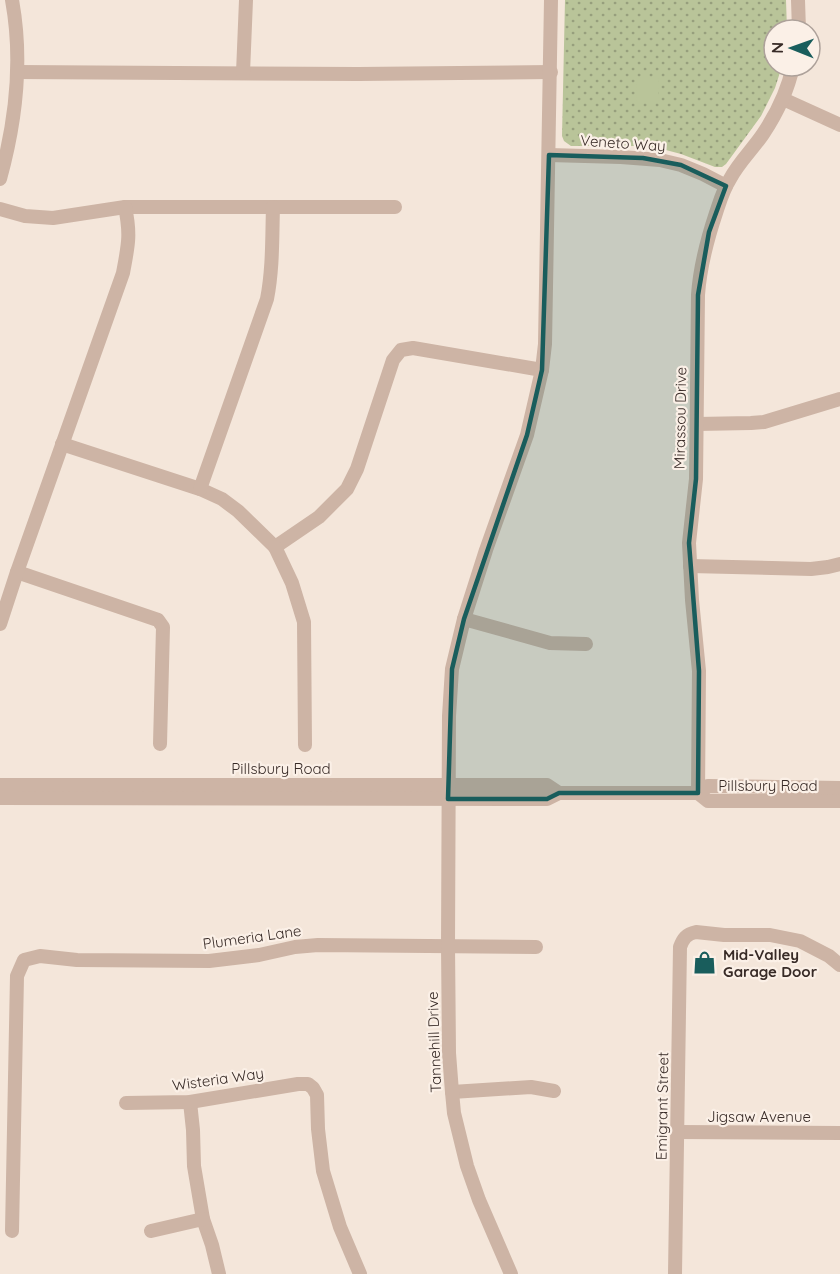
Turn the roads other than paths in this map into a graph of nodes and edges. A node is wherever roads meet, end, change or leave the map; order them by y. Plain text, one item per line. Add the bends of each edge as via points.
1 (12, 0) edge
2 (246, 0) edge
3 (551, 0) edge
4 (798, 0) edge
5 (799, 18) edge
6 (17, 72) junction
7 (550, 72) junction
8 (243, 73) junction
9 (789, 78) edge
10 (783, 99) junction
11 (840, 125) edge
12 (549, 155) junction
13 (0, 179) edge
14 (726, 186) junction
15 (125, 207) junction
16 (273, 207) junction
17 (395, 207) dead end
18 (0, 209) edge
19 (542, 370) junction
20 (840, 399) edge
21 (697, 424) junction
22 (62, 444) junction
23 (200, 489) junction
24 (275, 547) junction
25 (840, 564) edge
26 (690, 567) junction
27 (17, 572) junction
28 (464, 619) junction
29 (0, 624) edge
30 (586, 644) dead end
31 (160, 744) dead end
32 (305, 745) dead end
33 (448, 784) junction
34 (0, 785) edge
35 (840, 788) edge
36 (559, 793) junction
37 (698, 793) junction
38 (0, 798) edge
39 (448, 800) junction
40 (840, 801) edge
41 (448, 946) junction
42 (536, 947) dead end
43 (840, 965) edge
44 (554, 1091) dead end
45 (452, 1092) junction
46 (190, 1102) junction
47 (126, 1103) dead end
48 (0, 1129) edge
49 (15, 1129) junction
50 (678, 1132) junction
51 (840, 1133) edge
52 (203, 1219) junction
53 (12, 1231) dead end
54 (151, 1231) dead end
55 (219, 1274) edge
56 (360, 1274) edge
57 (511, 1274) edge
58 (675, 1274) edge

1 - 6 street
2 - 8 street
3 - 7 street, Tannehill Drive
4 - 5 street
6 - 8 street
6 - 13 street via 12,132
7 - 8 street
7 - 12 street, Tannehill Drive
9 - 10 street, Mirassou Drive
10 - 11 street
10 - 14 street, Mirassou Drive
12 - 14 street, Veneto Way via 660,160 681,165
12 - 19 street, Tannehill Drive
14 - 21 street, Mirassou Drive via 699,273
15 - 16 street
15 - 18 street via 53,218
15 - 22 street via 129,239 123,273
16 - 17 street
16 - 23 street via 267,299
19 - 24 street via 413,348 401,350 393,360 347,489 319,517
19 - 28 street, Tannehill Drive via 527,435
20 - 21 street via 764,422
21 - 26 street, Mirassou Drive
22 - 23 street
22 - 27 street
23 - 24 street via 238,511
24 - 32 street via 304,622
25 - 26 street via 811,569
26 - 37 street, Mirassou Drive via 699,671
27 - 29 street
27 - 31 street via 158,620 163,627
28 - 30 street via 550,644
28 - 33 street, Tannehill Drive via 452,669
33 - 34 street, Pillsbury Road
33 - 36 street, Pillsbury Road via 547,785
33 - 39 street, Tannehill Drive
35 - 37 street, Pillsbury Road via 708,786
36 - 37 street, Pillsbury Road
36 - 39 street, Pillsbury Road via 547,799
37 - 40 street, Pillsbury Road via 708,801
38 - 39 street, Pillsbury Road
39 - 41 street, Tannehill Drive
41 - 42 street, Plumeria Lane
41 - 45 street, Tannehill Drive
41 - 49 street, Plumeria Lane via 318,945 209,961 40,956 24,960 16,976
43 - 50 street, Emigrant Street via 800,940 782,937 696,932 683,939
44 - 45 street via 531,1087
45 - 57 street, Tannehill Drive via 467,1166
46 - 47 street, Wisteria Way
46 - 52 street via 194,1166
46 - 56 street, Wisteria Way via 298,1084 313,1088 317,1095 323,1171
48 - 49 street
49 - 53 street
50 - 51 street, Jigsaw Avenue
50 - 58 street, Emigrant Street
52 - 54 street
52 - 55 street

